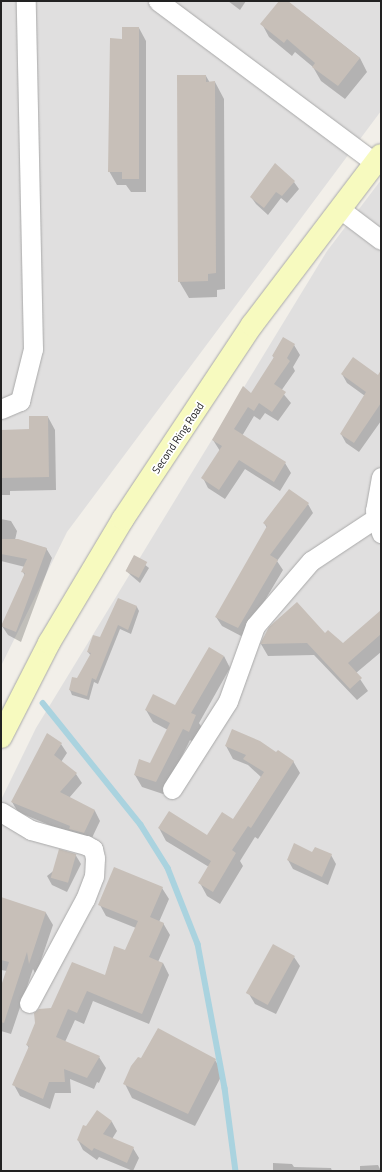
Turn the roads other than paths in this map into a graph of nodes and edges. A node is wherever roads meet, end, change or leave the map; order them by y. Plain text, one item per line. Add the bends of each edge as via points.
1 (26, 1) edge
2 (158, 1) edge
3 (378, 159) edge
4 (340, 209) junction
5 (381, 240) edge
6 (1, 409) edge
7 (381, 477) edge
8 (378, 526) edge
9 (1, 737) edge
10 (172, 789) dead end
11 (1, 812) edge
12 (30, 1003) dead end

1 - 6 street via 33,349 20,401
2 - 3 street
3 - 4 main road, Second Ring Road
4 - 5 street
4 - 9 main road, Second Ring Road via 252,325 123,519 49,643
7 - 8 street via 376,496
8 - 10 street via 311,561 254,626 228,701
11 - 12 street via 31,830 86,845 92,849 95,858 94,876 85,899

